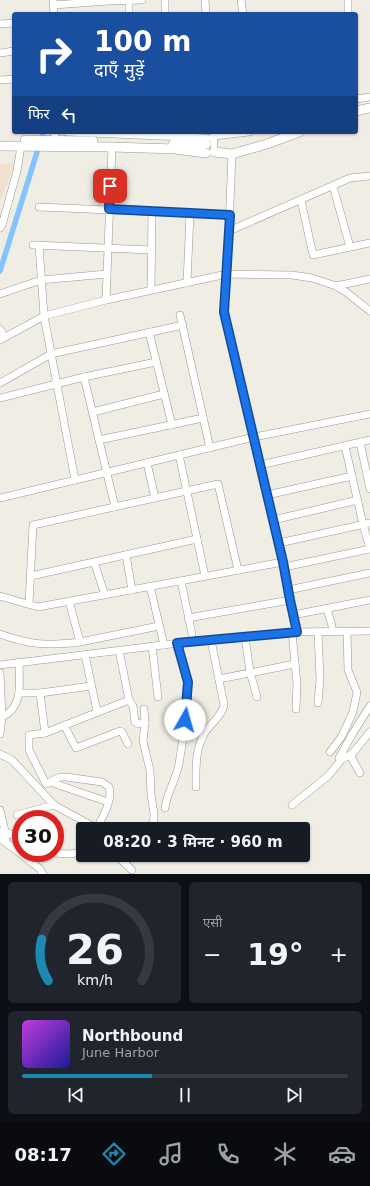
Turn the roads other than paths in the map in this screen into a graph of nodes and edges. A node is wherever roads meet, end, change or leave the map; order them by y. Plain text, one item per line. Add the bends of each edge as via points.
1 (109, 0) edge
2 (129, 0) edge
3 (142, 0) edge
4 (165, 0) edge
5 (204, 0) edge
6 (241, 0) edge
7 (348, 0) edge
8 (53, 3) edge
9 (130, 12) edge
10 (165, 12) edge
11 (206, 12) edge
12 (242, 12) edge
13 (348, 12) edge
14 (12, 23) edge
15 (0, 24) edge
16 (12, 51) edge
17 (0, 53) edge
18 (12, 79) edge
19 (0, 80) edge
20 (370, 96) edge
21 (358, 98) edge
22 (370, 102) edge
23 (358, 105) edge
24 (370, 108) edge
25 (358, 111) edge
26 (90, 134) edge
27 (241, 134) edge
28 (281, 134) edge
29 (294, 134) edge
30 (149, 139) junction
31 (0, 140) edge
32 (54, 140) edge
33 (211, 142) edge
34 (23, 144) junction
35 (0, 146) edge
36 (112, 147) junction
37 (232, 154) junction
38 (370, 176) edge
39 (333, 186) junction
40 (301, 200) junction
41 (39, 208) dead end
42 (109, 209) junction
43 (152, 211) junction
44 (190, 213) junction
45 (230, 215) junction
46 (0, 228) edge
47 (229, 231) junction
48 (370, 243) edge
49 (350, 247) junction
50 (108, 248) junction
51 (151, 250) junction
52 (107, 274) junction
53 (227, 274) junction
54 (370, 279) edge
55 (41, 280) junction
56 (187, 282) junction
57 (336, 286) junction
58 (151, 290) junction
59 (0, 294) edge
60 (106, 300) junction
61 (370, 311) edge
62 (180, 315) dead end
63 (44, 316) junction
64 (183, 325) junction
65 (0, 329) edge
66 (149, 332) junction
67 (2, 339) edge
68 (51, 354) junction
69 (156, 362) junction
70 (84, 377) junction
71 (0, 383) edge
72 (57, 384) junction
73 (164, 394) junction
74 (0, 398) edge
75 (92, 412) junction
76 (370, 414) edge
77 (203, 418) junction
78 (172, 425) junction
79 (254, 437) junction
80 (99, 440) junction
81 (370, 440) edge
82 (360, 442) junction
83 (345, 446) junction
84 (210, 448) junction
85 (179, 455) junction
86 (147, 463) junction
87 (260, 465) junction
88 (107, 472) junction
89 (352, 476) junction
90 (75, 480) junction
91 (370, 489) edge
92 (186, 491) junction
93 (268, 495) junction
94 (0, 498) edge
95 (155, 498) junction
96 (358, 500) junction
97 (115, 506) junction
98 (273, 520) junction
99 (367, 524) edge
100 (197, 539) junction
101 (279, 543) junction
102 (370, 549) edge
103 (126, 555) junction
104 (94, 562) junction
105 (284, 565) junction
106 (238, 570) junction
107 (370, 573) edge
108 (31, 576) junction
109 (205, 576) junction
110 (181, 581) junction
111 (150, 586) junction
112 (132, 590) junction
113 (288, 590) junction
114 (104, 595) junction
115 (0, 596) edge
116 (290, 600) junction
117 (370, 600) edge
118 (69, 601) junction
119 (29, 604) junction
120 (327, 609) junction
121 (293, 615) junction
122 (188, 618) junction
123 (160, 626) junction
124 (332, 626) dead end
125 (295, 631) junction
126 (370, 631) edge
127 (318, 632) junction
128 (347, 632) junction
129 (0, 634) edge
130 (192, 634) dead end
131 (245, 637) junction
132 (211, 640) junction
133 (163, 641) junction
134 (80, 642) junction
135 (177, 643) junction
136 (152, 646) junction
137 (119, 650) junction
138 (85, 655) junction
139 (19, 662) junction
140 (295, 664) junction
141 (0, 665) edge
142 (250, 672) junction
143 (0, 673) edge
144 (219, 679) junction
145 (91, 686) junction
146 (19, 693) junction
147 (40, 693) junction
148 (0, 696) edge
149 (158, 697) dead end
150 (257, 697) dead end
151 (129, 700) junction
152 (318, 703) dead end
153 (370, 706) edge
154 (144, 709) dead end
155 (296, 709) dead end
156 (97, 711) junction
157 (2, 717) junction
158 (145, 723) junction
159 (64, 725) junction
160 (45, 732) junction
161 (370, 732) edge
162 (0, 734) edge
163 (128, 744) dead end
164 (330, 752) dead end
165 (0, 754) edge
166 (350, 755) junction
167 (342, 759) junction
168 (360, 773) dead end
169 (50, 782) junction
170 (196, 786) dead end
171 (108, 802) junction
172 (54, 805) junction
173 (292, 805) dead end
174 (165, 808) dead end
175 (0, 810) edge
176 (36, 810) edge
177 (87, 822) edge
178 (100, 822) edge
179 (153, 822) edge
180 (3, 831) edge
181 (0, 838) edge
182 (6, 843) junction
183 (76, 853) edge
184 (64, 854) edge
185 (123, 862) edge
186 (132, 870) dead end
187 (43, 874) edge

1 - 2 street
1 - 8 street
2 - 3 street
2 - 9 street
4 - 10 street
5 - 11 street
6 - 12 street
7 - 13 street
14 - 15 street
16 - 17 street
18 - 19 street
20 - 21 street
22 - 23 main road
24 - 25 main road
26 - 30 street
27 - 33 street
28 - 33 main road via 242,147
29 - 37 main road
30 - 32 main road
30 - 33 main road
31 - 34 main road
32 - 34 main road
32 - 36 main road
33 - 36 main road via 175,149
33 - 37 main road
34 - 35 main road
34 - 46 street
36 - 42 street
37 - 45 street
38 - 39 street via 350,178
39 - 40 street
39 - 49 street
40 - 47 street
40 - 49 street via 313,256
41 - 42 street
42 - 43 street
42 - 50 street
43 - 44 street
43 - 51 street
44 - 45 street
44 - 56 street
45 - 47 street
47 - 53 street
48 - 49 street
50 - 51 street
50 - 52 street
50 - 55 street via 36,245
51 - 58 street
52 - 55 street
52 - 60 street
53 - 56 street
53 - 57 street via 292,275
53 - 79 street via 224,312
54 - 57 street
55 - 59 street
55 - 63 street
56 - 58 street
57 - 61 street
58 - 60 street
60 - 63 street
62 - 64 street
63 - 67 street
63 - 68 street
64 - 66 street
64 - 77 street
65 - 67 street
66 - 68 street
66 - 69 street
68 - 71 street
68 - 72 street
69 - 70 street
69 - 73 street
70 - 72 street
70 - 75 street
72 - 74 street
72 - 90 street
73 - 75 street
73 - 78 street
75 - 80 street
76 - 79 street
77 - 78 street
77 - 84 street
78 - 80 street
79 - 84 street
79 - 87 street
80 - 88 street
81 - 82 street
82 - 83 street
82 - 91 street
83 - 87 street
83 - 89 street
84 - 85 street
85 - 86 street
85 - 92 street
86 - 88 street
86 - 95 street
87 - 93 street
88 - 90 street
88 - 97 street
89 - 93 street
89 - 96 street
90 - 94 street
92 - 95 street
92 - 100 street
92 - 106 street via 218,484
93 - 98 street
95 - 97 street
96 - 98 street
96 - 99 street
97 - 108 street via 33,524
98 - 101 street
99 - 101 street
99 - 102 street
100 - 103 street
100 - 109 street
101 - 105 street
102 - 105 street
103 - 104 street
103 - 112 street
104 - 108 street
104 - 114 street
105 - 106 street
105 - 113 street
106 - 109 street
107 - 113 street
108 - 119 street
109 - 110 street
110 - 111 street
110 - 122 street
111 - 112 street
111 - 123 street
112 - 114 street
113 - 116 street
114 - 118 street
115 - 119 street
116 - 121 street
116 - 122 street
117 - 120 street
118 - 119 street via 38,607
118 - 134 street
120 - 121 street
120 - 124 street
121 - 125 street
122 - 130 street
123 - 133 street
123 - 134 street
125 - 127 street
125 - 131 street
125 - 140 street
126 - 128 street
127 - 128 street
127 - 152 street
128 - 164 street via 348,670 357,692 353,712 342,736
129 - 134 street via 38,644
131 - 132 street
131 - 142 street
132 - 135 street
132 - 144 street
133 - 135 street
133 - 136 street
135 - 174 street via 188,690 179,765 167,794
136 - 137 street
136 - 149 street
137 - 138 street
137 - 151 street
138 - 139 street
138 - 145 street
139 - 141 street
139 - 146 street
140 - 142 street
140 - 155 street
142 - 144 street
142 - 150 street
143 - 148 street
144 - 170 street via 223,708 203,735 196,768
145 - 147 street
145 - 156 street
146 - 147 street
146 - 157 street via 12,710
147 - 160 street
148 - 157 street
151 - 156 street
151 - 158 street via 133,706 135,722
153 - 167 street via 352,733 339,758
154 - 158 street
156 - 159 street
157 - 162 street
158 - 179 street via 143,742 150,770
159 - 160 street
159 - 163 street via 76,748 120,731
160 - 169 street via 29,735 28,746 46,784
161 - 166 street
165 - 172 street via 12,760
166 - 167 street
166 - 168 street
167 - 173 street via 328,776
169 - 171 street
169 - 171 street via 60,777 102,782 110,789
171 - 178 street
172 - 176 street
172 - 177 street
175 - 180 street
180 - 182 street
181 - 182 street
182 - 187 street
183 - 184 street
185 - 186 street

